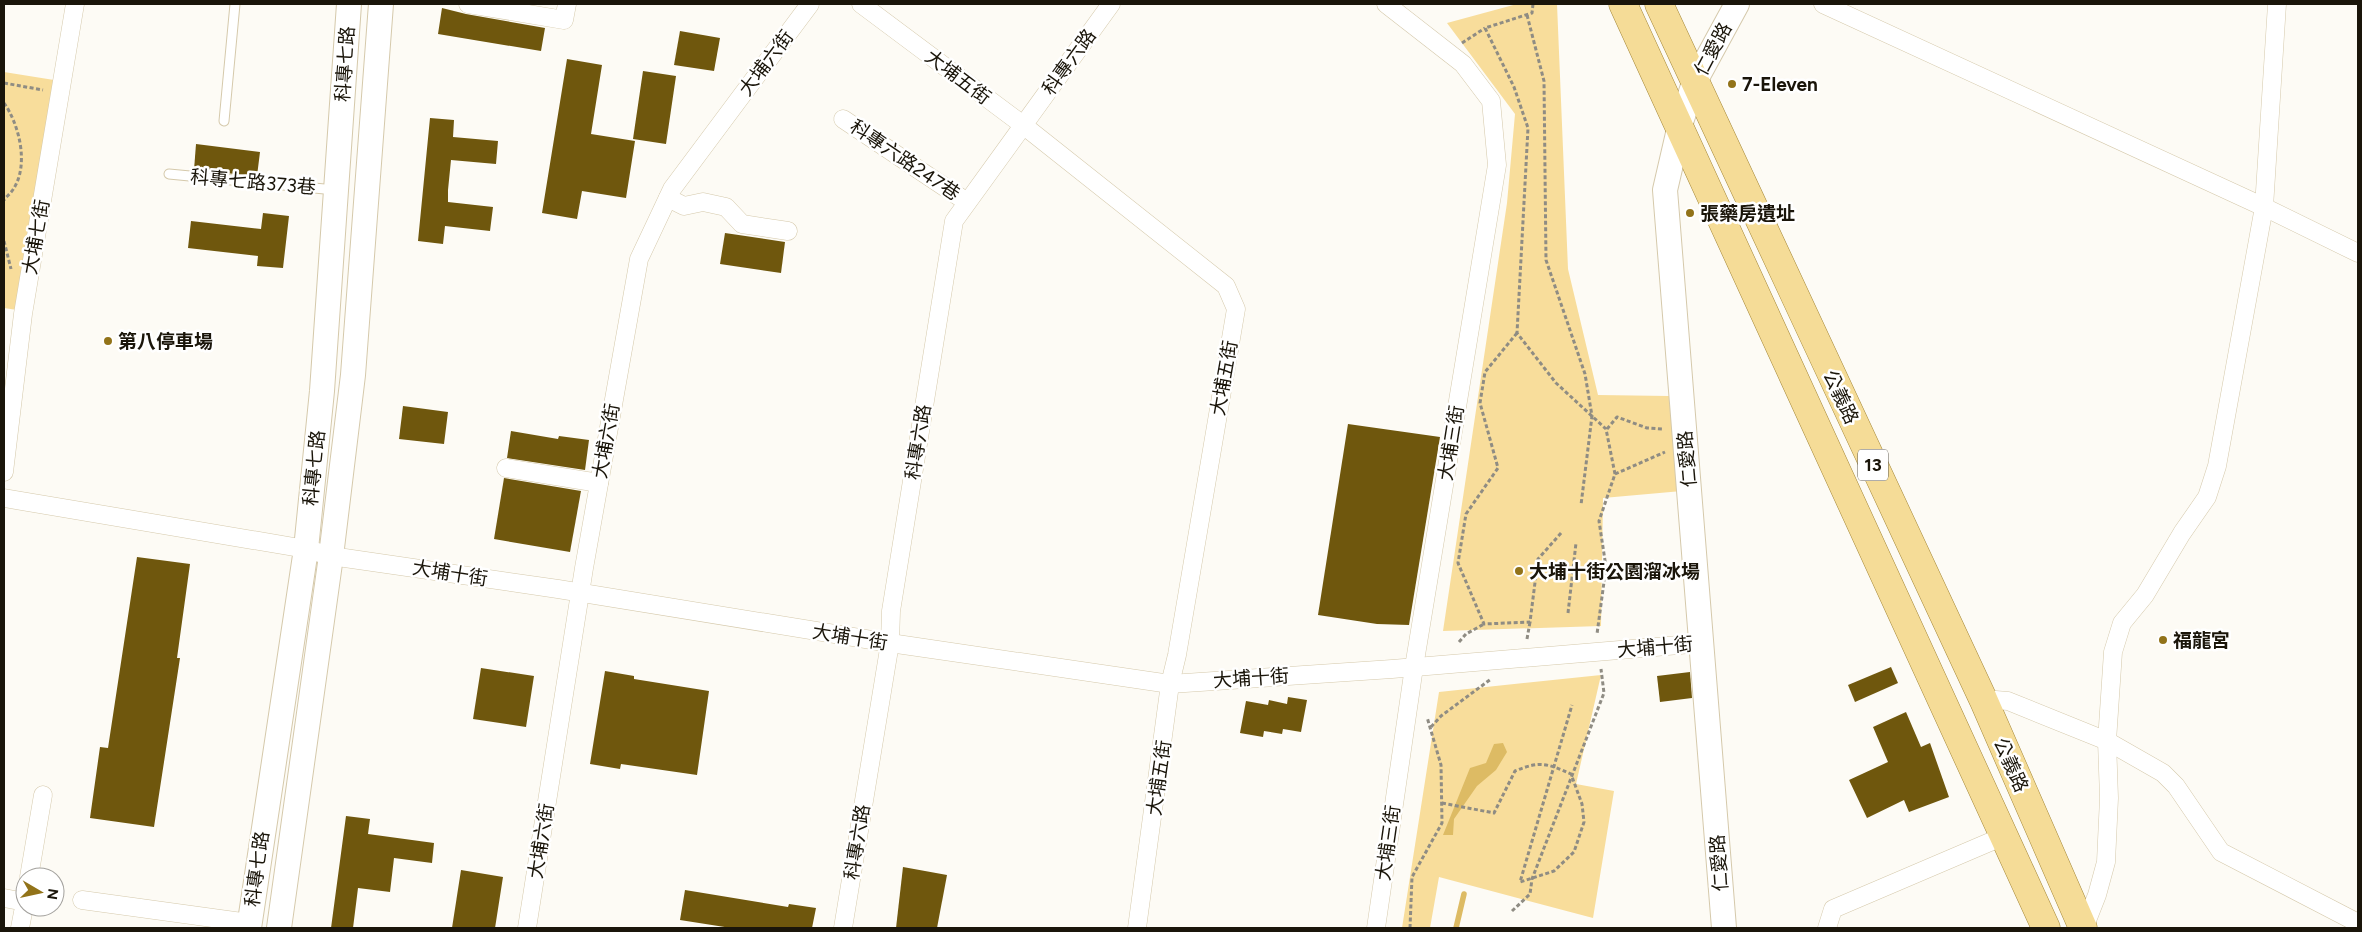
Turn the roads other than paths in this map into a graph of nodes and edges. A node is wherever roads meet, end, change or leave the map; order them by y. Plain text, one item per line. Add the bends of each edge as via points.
1 (74, 4) edge
2 (235, 4) edge
3 (349, 4) edge
4 (381, 4) edge
5 (468, 4) edge
6 (567, 4) edge
7 (810, 4) edge
8 (861, 4) edge
9 (1386, 4) edge
10 (1623, 4) edge
11 (1659, 4) edge
12 (1737, 4) edge
13 (1823, 4) edge
14 (2277, 4) edge
15 (1105, 6) edge
16 (1694, 83) junction
17 (843, 119) dead end
18 (224, 121) dead end
19 (1022, 125) junction
20 (1680, 125) junction
21 (170, 174) dead end
22 (336, 190) junction
23 (668, 198) junction
24 (967, 202) junction
25 (2264, 207) junction
26 (788, 231) dead end
27 (2358, 254) edge
28 (506, 468) dead end
29 (4, 472) edge
30 (599, 483) junction
31 (4, 498) edge
32 (306, 549) junction
33 (331, 556) junction
34 (580, 593) junction
35 (890, 643) junction
36 (1703, 643) junction
37 (1414, 667) junction
38 (1170, 684) junction
39 (1983, 699) junction
40 (2107, 741) junction
41 (44, 795) dead end
42 (2004, 836) junction
43 (31, 867) edge
44 (82, 900) dead end
45 (2358, 923) edge
46 (249, 926) edge
47 (279, 928) edge
48 (527, 928) edge
49 (843, 928) edge
50 (1137, 928) edge
51 (1376, 928) edge
52 (1724, 928) edge
53 (1827, 928) edge
54 (2046, 928) edge
55 (2084, 928) edge

1 - 29 street, 大埔七街 via 23,314
2 - 18 lane
3 - 22 street, 科專七路
4 - 33 street, 科專七路 via 353,375
5 - 6 street via 564,20
7 - 23 street, 大埔六街
8 - 19 street, 大埔五街
9 - 37 street, 大埔三街 via 1463,64 1491,100 1497,165
10 - 20 main road, 公義路 / 13
11 - 16 main road, 公義路 / 13
12 - 16 street, 仁愛路
13 - 25 street
14 - 25 street
15 - 19 street, 科專六路
16 - 20 street, 仁愛路
16 - 39 main road, 公義路 / 13
17 - 24 street, 科專六路247巷
19 - 24 street, 科專六路
19 - 38 street, 大埔五街 via 1226,286 1236,309
20 - 36 street, 仁愛路 via 1665,190
20 - 42 main road, 公義路 / 13
21 - 22 lane, 科專七路373巷
22 - 32 street, 科專七路 via 322,390
23 - 26 street via 684,206 703,202 726,208 742,224
23 - 30 street, 大埔六街 via 639,259
24 - 35 street, 科專六路 via 954,220 891,611
25 - 27 street
25 - 40 street via 2217,466 2207,497 2145,595 2122,624 2113,652
28 - 30 street
30 - 34 street, 大埔六街
31 - 32 street, 大埔十街
32 - 33 street, 大埔十街
32 - 46 street, 科專七路
33 - 34 street, 大埔十街
33 - 47 street, 科專七路
34 - 35 street, 大埔十街
34 - 48 street, 大埔六街
35 - 38 street, 大埔十街
35 - 49 street, 科專六路
36 - 37 street, 大埔十街
36 - 52 street, 仁愛路
37 - 38 street, 大埔十街
37 - 51 street, 大埔三街
38 - 50 street, 大埔五街
39 - 40 street via 2008,701
39 - 55 main road, 公義路 / 13
40 - 45 street via 2163,774 2176,786 2221,852
40 - 55 street via 2106,862
41 - 43 street
42 - 53 street via 1833,909
42 - 54 main road, 公義路 / 13
44 - 46 street

